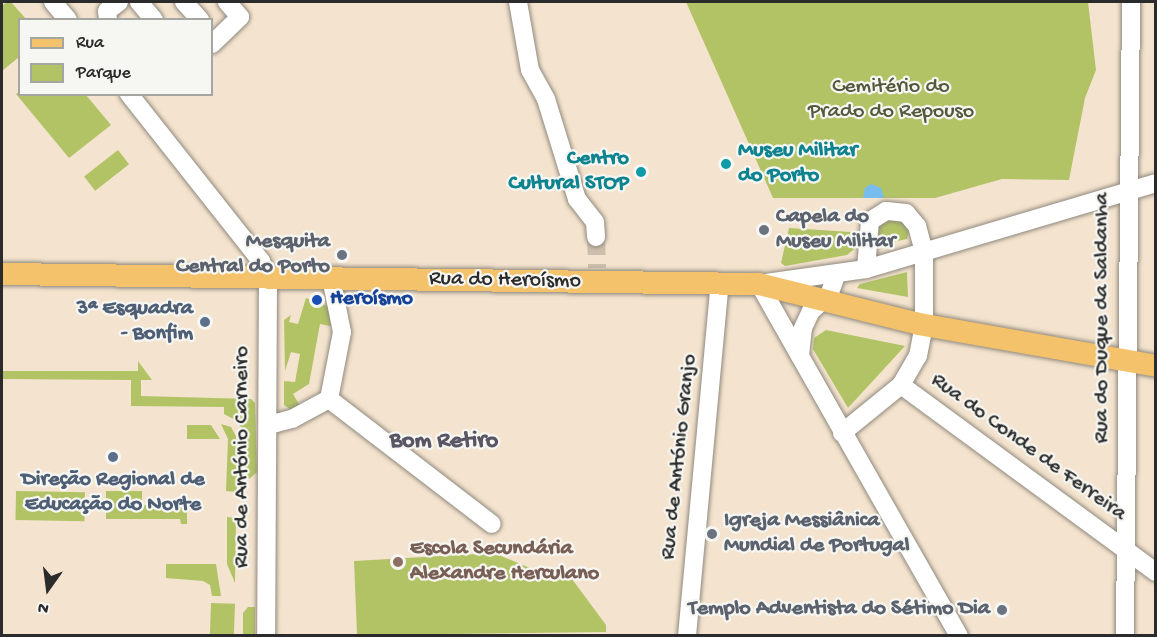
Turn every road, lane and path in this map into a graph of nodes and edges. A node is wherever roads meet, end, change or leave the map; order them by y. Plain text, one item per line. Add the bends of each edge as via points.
1 (53, 2) edge
2 (119, 2) edge
3 (139, 2) edge
4 (184, 2) edge
5 (228, 2) edge
6 (518, 2) edge
7 (1131, 2) edge
8 (66, 18) edge
9 (108, 18) edge
10 (152, 18) edge
11 (198, 18) edge
12 (213, 38) edge
13 (131, 96) edge
14 (1155, 183) edge
15 (1128, 192) junction
16 (596, 237) tunnel mouth
17 (924, 252) junction
18 (866, 269) junction
19 (2, 274) edge
20 (836, 276) junction
21 (268, 278) junction
22 (331, 279) junction
23 (720, 283) junction
24 (759, 284) junction
25 (821, 302) junction
26 (924, 325) junction
27 (800, 358) junction
28 (1126, 362) junction
29 (1155, 366) edge
30 (901, 385) junction
31 (329, 399) junction
32 (268, 425) junction
33 (842, 433) junction
34 (492, 524) dead end
35 (1126, 549) junction
36 (1155, 572) edge
37 (266, 636) edge
38 (687, 636) edge
39 (959, 636) edge
40 (1125, 636) edge

1 - 8 street
2 - 9 street via 107,11
3 - 10 street
4 - 11 street
5 - 12 street via 240,17
6 - 16 street via 530,70 546,99 577,199 595,222
7 - 15 street, Rua do Duque da Saldanha
13 - 21 street via 261,261
14 - 15 street
15 - 17 street
15 - 28 street, Rua do Duque da Saldanha
17 - 18 street
17 - 18 street via 917,226 896,205 870,221
17 - 26 street
18 - 20 street
19 - 21 main road, Rua do Heroísmo
20 - 24 street
20 - 25 street via 829,295
21 - 22 main road, Rua do Heroísmo
21 - 32 street, Rua de António Carneiro
22 - 23 main road, Rua do Heroísmo via 597,275
22 - 31 street via 342,332
23 - 24 main road, Rua do Heroísmo
23 - 38 street, Rua de António Granjo
24 - 25 main road, Rua do Heroísmo
24 - 27 street
25 - 26 main road, Rua do Heroísmo
25 - 27 street via 803,328
26 - 28 main road, Rua do Heroísmo
26 - 30 street via 918,356
27 - 33 street
28 - 29 main road, Rua do Heroísmo
28 - 35 street, Rua do Duque da Saldanha
30 - 33 street
30 - 35 street, Rua do Conde de Ferreira
31 - 32 street via 292,419
31 - 34 street
32 - 37 street, Rua de António Carneiro
33 - 39 street
35 - 36 street, Rua do Conde de Ferreira
35 - 40 street, Rua do Duque da Saldanha

